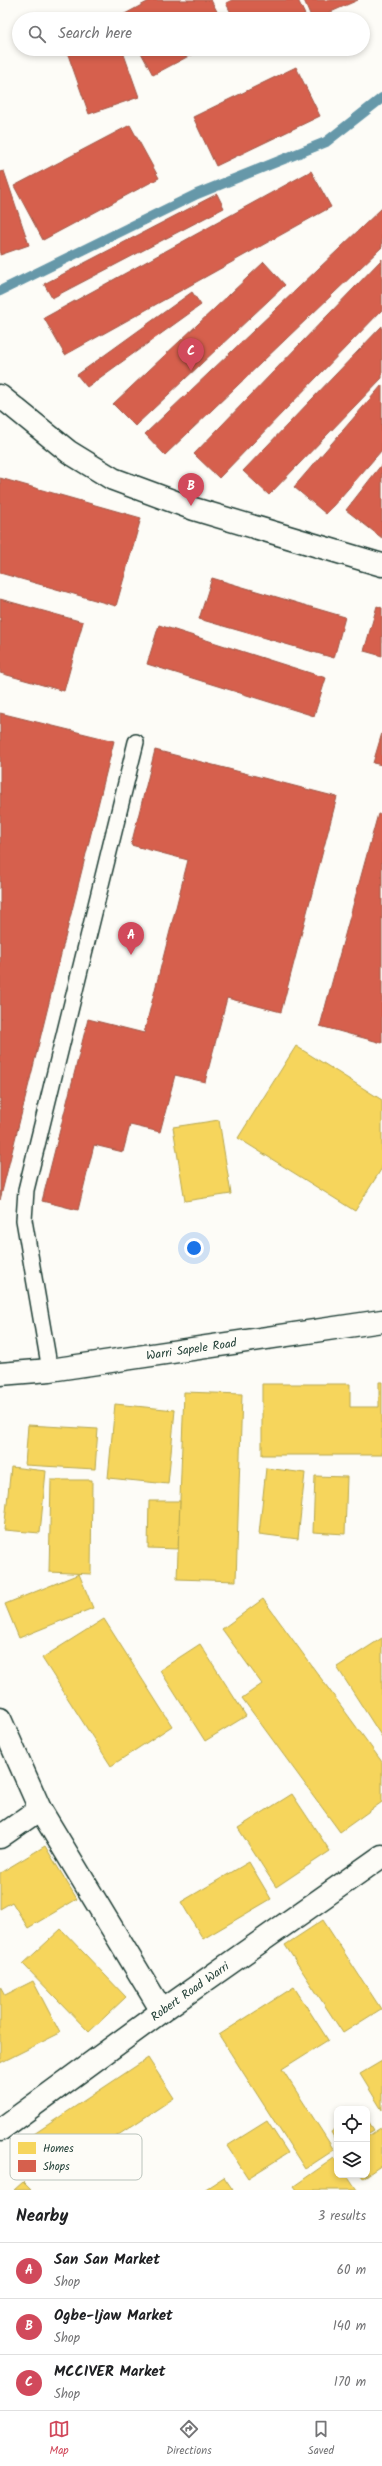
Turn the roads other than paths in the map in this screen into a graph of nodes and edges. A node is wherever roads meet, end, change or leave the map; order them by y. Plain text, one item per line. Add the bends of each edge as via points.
1 (0, 396) edge
2 (382, 565) edge
3 (136, 742) dead end
4 (382, 1321) edge
5 (50, 1370) junction
6 (0, 1374) edge
7 (0, 1719) edge
8 (40, 1809) junction
9 (0, 1837) edge
10 (382, 1856) edge
11 (162, 2011) junction
12 (0, 2130) edge

1 - 2 street via 69,452 113,479 194,509
3 - 5 lane via 26,1190 24,1220
4 - 5 street, Warri Sapele Road
5 - 6 street, Warri Sapele Road
7 - 8 street
8 - 9 street
8 - 11 street
10 - 11 street, Robert Road Warri
11 - 12 street, Robert Road Warri

